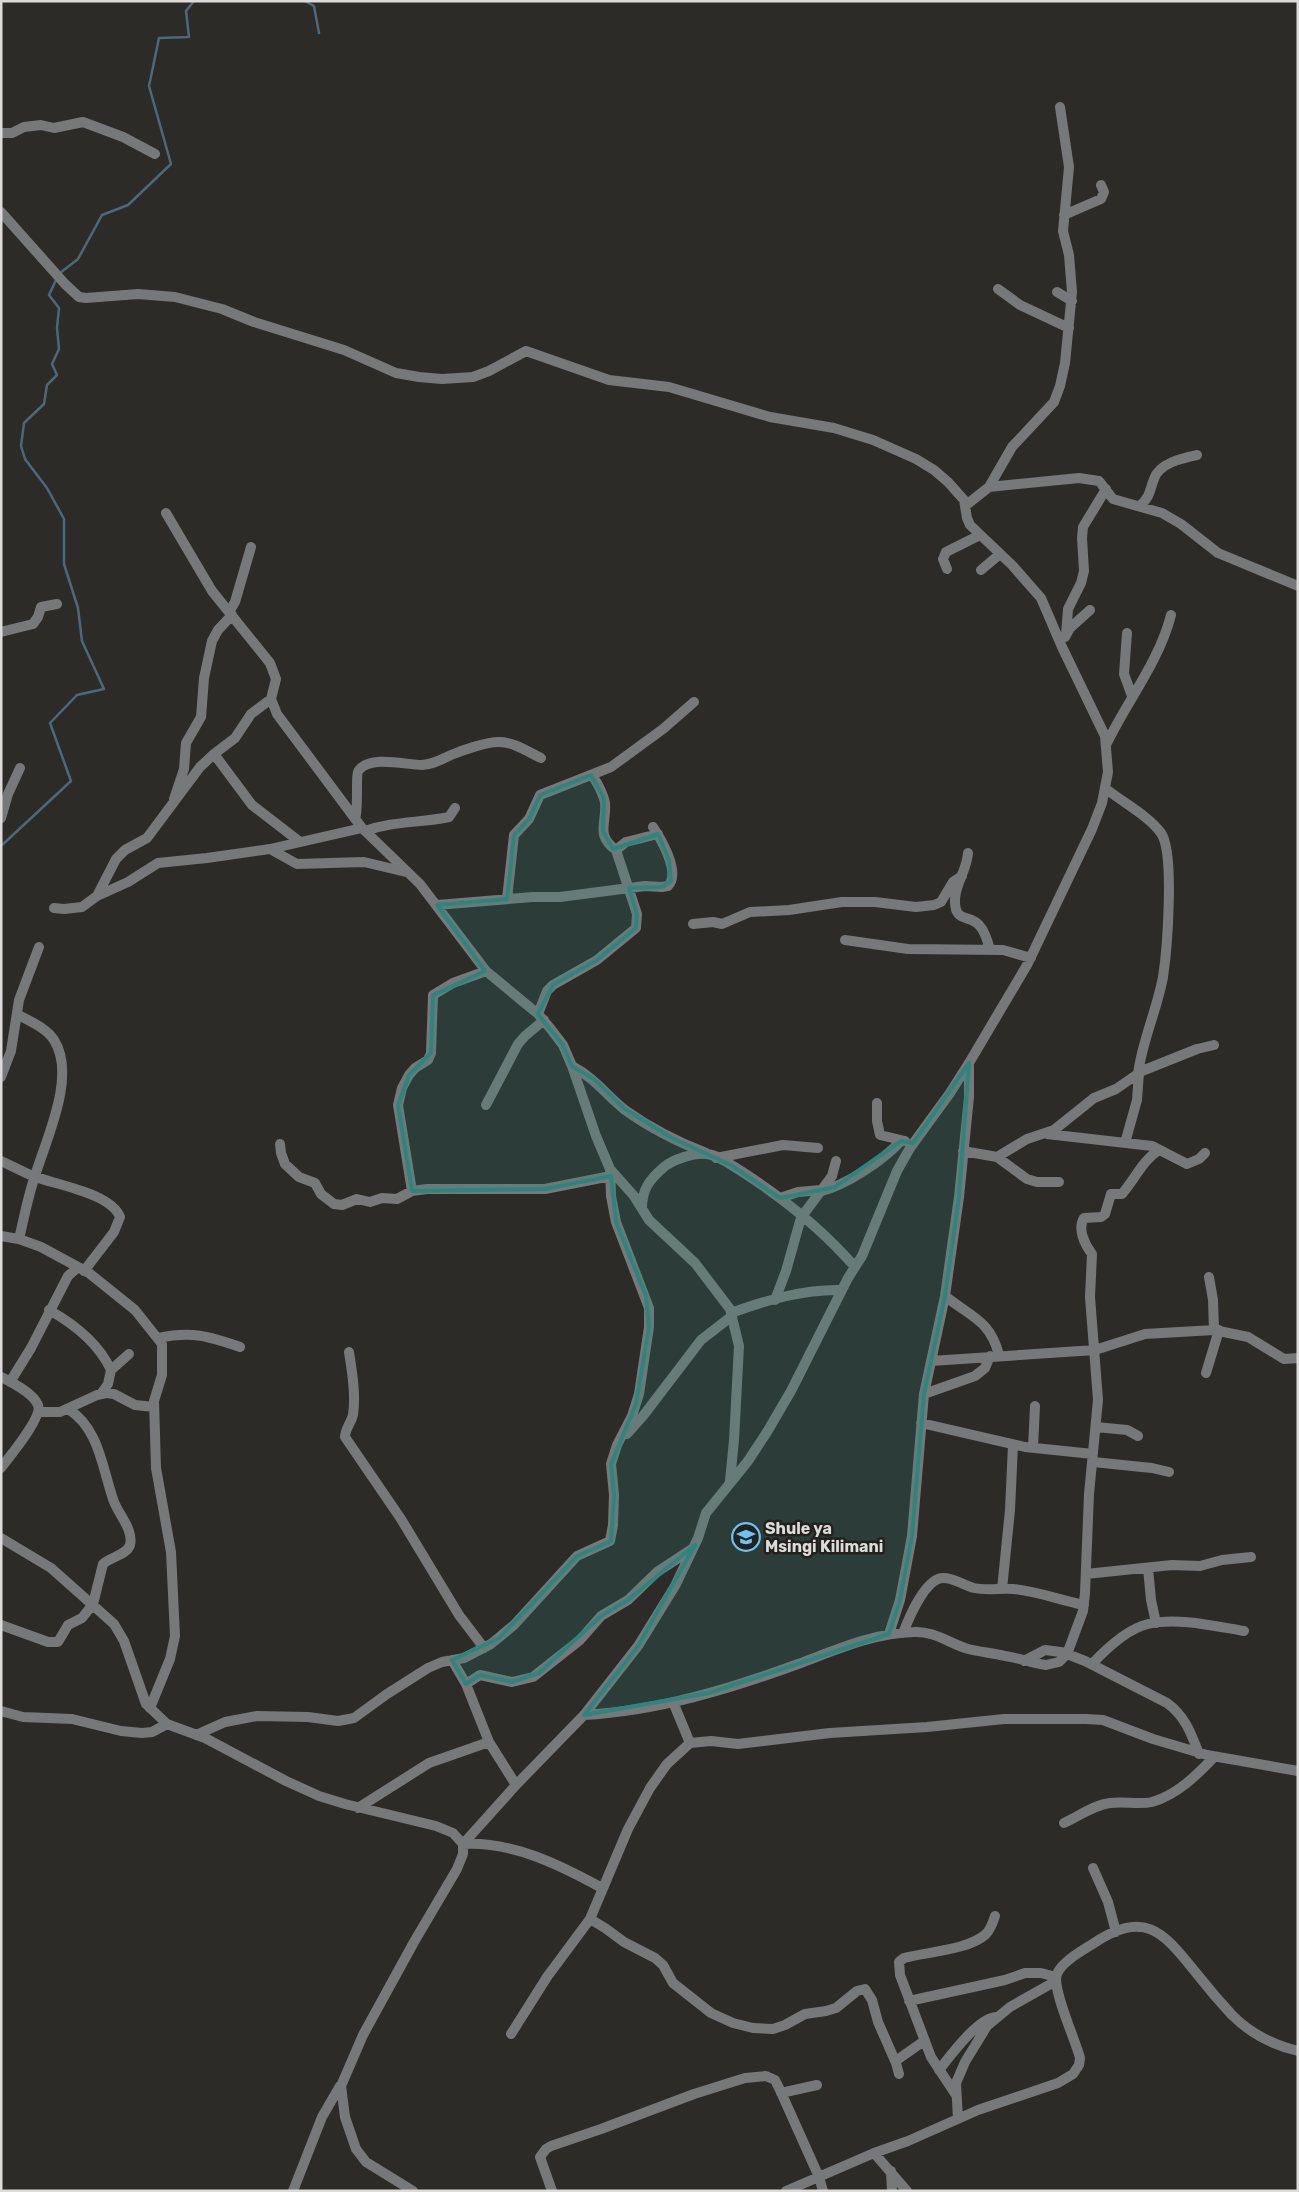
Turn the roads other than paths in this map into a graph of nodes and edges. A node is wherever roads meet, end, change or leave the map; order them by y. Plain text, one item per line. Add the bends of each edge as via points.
1 (1060, 107) dead end
2 (1, 133) edge
3 (154, 154) dead end
4 (1101, 185) dead end
5 (1, 212) edge
6 (1064, 215) junction
7 (998, 288) dead end
8 (1057, 292) dead end
9 (1072, 301) junction
10 (1069, 328) junction
11 (1197, 455) dead end
12 (989, 487) junction
13 (1106, 489) junction
14 (965, 506) junction
15 (1140, 506) junction
16 (166, 513) dead end
17 (980, 535) junction
18 (251, 547) dead end
19 (1000, 554) junction
20 (947, 569) dead end
21 (981, 570) dead end
22 (1298, 586) edge
23 (57, 604) dead end
24 (1090, 610) dead end
25 (231, 613) junction
26 (1171, 614) dead end
27 (1, 632) edge
28 (1127, 633) dead end
29 (1066, 635) junction
30 (1062, 647) junction
31 (1132, 696) junction
32 (271, 699) junction
33 (694, 702) dead end
34 (1106, 745) junction
35 (214, 754) junction
36 (541, 758) dead end
37 (20, 768) dead end
38 (591, 775) junction
39 (1105, 788) junction
40 (173, 804) junction
41 (455, 808) dead end
42 (1, 818) edge
43 (355, 819) junction
44 (364, 830) junction
45 (300, 842) junction
46 (270, 849) junction
47 (616, 850) junction
48 (968, 853) dead end
49 (408, 872) junction
50 (962, 876) junction
51 (630, 888) junction
52 (97, 896) junction
53 (507, 899) junction
54 (437, 905) junction
55 (54, 908) dead end
56 (693, 924) dead end
57 (845, 940) dead end
58 (39, 947) dead end
59 (990, 950) junction
60 (1031, 958) junction
61 (486, 971) junction
62 (17, 1014) junction
63 (541, 1017) junction
64 (1214, 1045) dead end
65 (969, 1062) junction
66 (572, 1066) junction
67 (1138, 1073) junction
68 (1, 1077) edge
69 (877, 1103) dead end
70 (486, 1105) dead end
71 (1046, 1134) junction
72 (901, 1141) junction
73 (913, 1143) junction
74 (1125, 1143) junction
75 (280, 1144) dead end
76 (818, 1148) dead end
77 (1159, 1150) junction
78 (963, 1151) junction
79 (1205, 1152) dead end
80 (711, 1156) junction
81 (997, 1157) junction
82 (1, 1161) edge
83 (836, 1161) dead end
84 (610, 1173) junction
85 (34, 1177) junction
86 (1059, 1182) dead end
87 (412, 1191) junction
88 (820, 1191) junction
89 (780, 1198) junction
90 (642, 1210) junction
91 (803, 1214) junction
92 (1, 1236) edge
93 (19, 1239) junction
94 (855, 1268) junction
95 (81, 1269) junction
96 (1209, 1276) dead end
97 (842, 1290) junction
98 (945, 1296) junction
99 (775, 1300) junction
100 (49, 1310) junction
101 (731, 1315) junction
102 (1217, 1330) junction
103 (159, 1338) junction
104 (240, 1347) dead end
105 (1095, 1350) junction
106 (349, 1352) dead end
107 (129, 1354) dead end
108 (995, 1356) junction
109 (1298, 1358) edge
110 (931, 1361) junction
111 (111, 1370) junction
112 (1206, 1373) dead end
113 (5, 1379) edge
114 (101, 1394) junction
115 (924, 1394) junction
116 (1035, 1406) dead end
117 (154, 1407) junction
118 (68, 1409) junction
119 (39, 1412) junction
120 (921, 1424) junction
121 (1096, 1427) junction
122 (1138, 1436) dead end
123 (617, 1445) junction
124 (1013, 1445) junction
125 (1033, 1448) junction
126 (1093, 1458) junction
127 (2, 1465) edge
128 (1169, 1472) dead end
129 (730, 1481) junction
130 (1, 1538) edge
131 (693, 1549) junction
132 (1251, 1557) dead end
133 (1148, 1568) junction
134 (1086, 1574) junction
135 (1002, 1589) junction
136 (93, 1604) junction
137 (1084, 1605) junction
138 (1156, 1624) junction
139 (1, 1625) edge
140 (1244, 1631) dead end
141 (903, 1633) junction
142 (889, 1634) junction
143 (484, 1648) junction
144 (1068, 1654) junction
145 (452, 1660) junction
146 (1024, 1661) junction
147 (1092, 1664) junction
148 (466, 1684) junction
149 (673, 1702) junction
150 (150, 1708) junction
151 (1, 1712) edge
152 (584, 1715) junction
153 (167, 1724) junction
154 (196, 1735) junction
155 (488, 1742) junction
156 (690, 1743) junction
157 (1200, 1754) junction
158 (1214, 1757) junction
159 (1298, 1771) edge
160 (516, 1785) junction
161 (358, 1808) junction
162 (1064, 1823) dead end
163 (463, 1844) junction
164 (1093, 1868) dead end
165 (602, 1888) junction
166 (995, 1916) dead end
167 (590, 1919) junction
168 (1116, 1932) junction
169 (1056, 1979) junction
170 (909, 2001) junction
171 (997, 2017) junction
172 (511, 2034) dead end
173 (924, 2041) junction
174 (1298, 2051) edge
175 (896, 2064) junction
176 (940, 2070) junction
177 (899, 2074) dead end
178 (817, 2085) dead end
179 (341, 2086) junction
180 (781, 2093) junction
181 (956, 2095) junction
182 (958, 2119) junction
183 (874, 2153) junction
184 (891, 2171) junction
185 (819, 2177) junction
186 (293, 2191) edge
187 (413, 2191) edge
188 (552, 2191) edge
189 (786, 2191) edge
190 (823, 2191) edge
191 (892, 2191) edge
192 (907, 2191) edge

1 - 6 street via 1069,167
2 - 3 street via 12,133 20,127 41,125 54,128 84,122 128,139
4 - 6 street via 1104,192 1101,199
5 - 14 street via 79,297 138,294 175,297 222,309 344,350 396,374 419,377 473,377 526,351 609,380 668,387 763,415 834,428 866,438 934,470 959,493
6 - 9 street
7 - 10 street via 1020,305
8 - 9 street
9 - 10 street
10 - 12 street via 1065,363 1054,402 1012,447
11 - 15 street via 1170,464 1158,472 1150,494
12 - 13 street via 1079,478 1099,481
12 - 14 street
13 - 15 street via 1113,499
13 - 29 street via 1083,527 1084,571 1068,609
14 - 17 street via 966,518
15 - 22 street via 1181,524 1218,553
16 - 25 street via 198,571
17 - 19 street
17 - 20 street via 946,552 943,559
18 - 25 street
19 - 21 street
19 - 30 street via 1041,598
23 - 27 street via 41,607 33,624
24 - 29 street
25 - 32 street via 273,668 276,679
25 - 40 street via 212,641 204,678 201,717 186,742 184,769
26 - 31 street via 1157,653
28 - 31 street via 1124,674
29 - 30 street
30 - 34 street via 1105,736
31 - 34 street
32 - 35 street via 251,714 235,738
32 - 43 street via 277,714
33 - 38 street via 622,760
34 - 39 street via 1108,772
35 - 40 street via 200,767
35 - 45 street via 252,805
36 - 43 street via 499,742 451,755 435,763 379,762 367,765 357,773
37 - 42 street
38 - 47 street via 598,782 606,804 603,831
38 - 53 street via 540,795 529,819 514,835
39 - 60 street via 1086,846
39 - 67 street via 1150,822 1162,834 1167,845 1169,897 1163,977
40 - 52 street via 147,838 116,859
41 - 44 street via 449,816 416,823 395,822
43 - 44 street
44 - 45 street
44 - 49 street
45 - 46 street
46 - 49 street via 297,864 364,862
46 - 52 street via 158,863
47 - 51 street
47 - 51 street via 626,842 655,830 666,847 671,882 662,887
48 - 50 street via 967,867
49 - 54 street
50 - 56 street via 953,882 941,902 926,907 842,902 750,912 722,924
50 - 59 street via 956,894 957,911 964,919 981,926
51 - 53 street via 560,897
51 - 63 street via 637,914 636,928 597,960 553,985 547,991
52 - 55 street via 82,907
53 - 54 street
54 - 61 street
57 - 59 street via 908,949
58 - 62 street
59 - 60 street
60 - 65 street
61 - 63 street
61 - 87 street via 452,983 433,995 431,1053 428,1060 409,1075 398,1105
62 - 68 street via 11,1051
62 - 85 street via 53,1038 61,1061 60,1098
63 - 66 street via 563,1045
63 - 70 street via 518,1044
64 - 67 street
65 - 73 street
65 - 78 street
66 - 80 street via 594,1079 624,1109 645,1123
66 - 84 street
67 - 71 street via 1116,1089 1094,1098
67 - 74 street via 1137,1100
69 - 72 street via 880,1135
71 - 74 street
71 - 81 street via 1027,1139
72 - 73 street
72 - 88 street via 850,1179
73 - 94 street via 896,1172
74 - 77 street via 1152,1146
75 - 87 street via 285,1164 299,1177 317,1185 319,1192 334,1204 396,1199
76 - 80 street via 783,1144
77 - 79 street via 1187,1164
77 - 105 street via 1146,1158 1139,1174 1122,1194 1112,1194 1101,1217 1082,1219 1084,1245 1092,1254 1090,1297
78 - 81 street
78 - 98 street
80 - 89 street via 731,1165
80 - 90 street via 679,1158 662,1169 646,1184
81 - 86 street via 1027,1179
82 - 85 street
83 - 88 street via 832,1176
84 - 87 street via 544,1189
84 - 90 street via 634,1196
84 - 123 street via 616,1222 649,1308 639,1394
85 - 93 street
85 - 95 street via 101,1199 118,1212 120,1217 114,1232
88 - 89 street via 798,1192
88 - 91 street
89 - 91 street
90 - 101 street via 695,1262
91 - 94 street
91 - 99 street
92 - 93 street
93 - 95 street
94 - 97 street
95 - 100 street via 68,1276
95 - 103 street via 135,1310
96 - 102 street
97 - 99 street via 813,1291
97 - 129 street via 768,1432
98 - 108 street via 984,1324 992,1334
98 - 110 street
99 - 101 street
100 - 111 street via 86,1336
100 - 113 street via 31,1348
101 - 123 street via 701,1340 639,1422
101 - 129 street via 739,1346
102 - 105 street via 1146,1334
102 - 109 street via 1248,1336 1284,1359
102 - 112 street
103 - 104 street via 199,1334
103 - 117 street via 163,1353 162,1371
105 - 108 street
105 - 121 street
106 - 143 street via 353,1415 345,1437 401,1519 459,1615
107 - 111 street
108 - 110 street
108 - 115 street via 975,1376
110 - 115 street
111 - 114 street via 108,1384
113 - 119 street via 34,1400
114 - 117 street via 112,1394 135,1405
114 - 118 street
115 - 120 street
116 - 125 street
117 - 150 street via 156,1474 172,1552 175,1627 170,1659
118 - 119 street via 54,1413
118 - 136 street via 84,1421 97,1446 113,1500 131,1539 129,1548 103,1564
119 - 127 street
120 - 124 street
120 - 142 street via 912,1536 900,1600
121 - 122 street via 1127,1430
121 - 126 street
123 - 143 street via 610,1468 614,1495 610,1541 577,1556 514,1625
124 - 125 street
124 - 135 street
125 - 126 street
126 - 128 street
126 - 134 street
129 - 131 street via 706,1513
130 - 136 street via 51,1568
131 - 148 street via 657,1572 628,1600 601,1616 580,1640 539,1673 527,1680 512,1682 480,1675
131 - 152 street via 675,1586 638,1646
132 - 133 street via 1200,1566
133 - 134 street
133 - 138 street via 1150,1600
134 - 137 street
135 - 137 street
135 - 141 street via 974,1588 939,1578 920,1598
136 - 139 street via 82,1618 68,1625 56,1642
136 - 150 street via 120,1632 142,1695
137 - 144 street
138 - 140 street via 1186,1623
138 - 147 street via 1148,1624 1126,1635
141 - 142 street
141 - 146 street via 938,1635 966,1648
142 - 149 street
143 - 145 street
144 - 146 street via 1045,1650
144 - 146 street via 1052,1665
144 - 147 street
145 - 148 street
145 - 154 street via 422,1672 348,1720 257,1716 225,1722
147 - 157 street via 1167,1702 1190,1730
148 - 155 street
149 - 152 street
149 - 156 street
150 - 153 street
151 - 153 street via 23,1717 72,1719 142,1733
152 - 160 street
153 - 154 street
154 - 161 street via 319,1796
155 - 160 street
155 - 161 street via 429,1763
156 - 157 street via 738,1744 1004,1719 1086,1719 1103,1720
156 - 165 street via 667,1764 650,1788
157 - 158 street
158 - 159 street
158 - 162 street via 1193,1779 1166,1796 1152,1802 1098,1806
160 - 163 street
161 - 163 street via 436,1826 453,1833
163 - 165 street via 486,1843 507,1847 569,1871
163 - 179 street via 457,1870 363,2035
164 - 168 street via 1108,1902
165 - 167 street
166 - 170 street via 987,1933 976,1940 899,1962
167 - 172 street via 547,1977
167 - 175 street via 620,1940 655,1958 673,1983 711,2013 740,2025 773,2029 785,2026 804,2014 836,2008 864,1989 872,2000
168 - 169 street via 1100,1939 1065,1964
168 - 174 street via 1132,1927 1161,1934 1181,1952 1233,2016 1268,2042
169 - 170 street via 1041,1973 1025,1973
169 - 171 street
169 - 182 street via 1080,2058 1076,2069 1058,2083
170 - 173 street
171 - 176 street via 988,2018 976,2027
171 - 181 street via 987,2026 964,2062 956,2083
173 - 175 street via 899,2058
173 - 176 street
175 - 177 street
176 - 181 street
178 - 180 street
179 - 186 street via 322,2117
179 - 187 street via 345,2117 356,2149 366,2162
180 - 185 street
180 - 188 street via 775,2080 766,2076 745,2078 551,2146 540,2157
181 - 182 street
182 - 183 street
183 - 184 street
183 - 185 street
184 - 191 street
184 - 192 street
185 - 189 street
185 - 190 street

